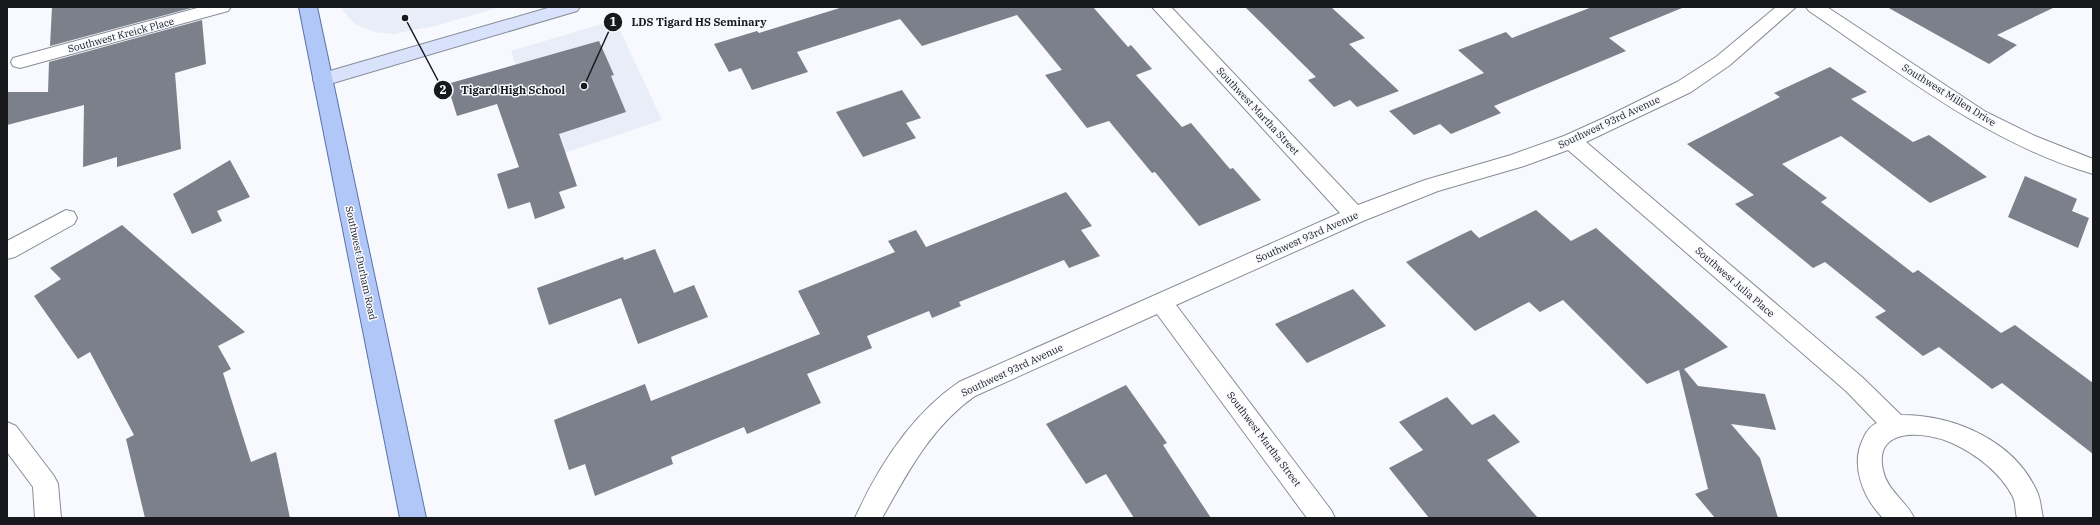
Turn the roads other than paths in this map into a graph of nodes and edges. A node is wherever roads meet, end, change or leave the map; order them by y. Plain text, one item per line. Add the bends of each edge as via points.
1 (222, 7) edge
2 (308, 7) edge
3 (571, 7) edge
4 (1161, 7) edge
5 (1787, 7) edge
6 (1815, 7) edge
7 (20, 62) dead end
8 (323, 80) junction
9 (1571, 141) junction
10 (2093, 166) edge
11 (1355, 215) junction
12 (66, 218) dead end
13 (7, 251) edge
14 (1162, 303) junction
15 (1896, 426) junction
16 (7, 433) edge
17 (48, 518) edge
18 (414, 518) edge
19 (868, 518) edge
20 (1322, 518) edge
21 (1901, 518) edge
22 (2030, 518) edge

1 - 7 street, Southwest Kreick Place
2 - 8 main road, Southwest Durham Road
3 - 8 street
4 - 11 street, Southwest Martha Street
5 - 9 street, Southwest 93rd Avenue via 1723,61 1684,87
6 - 10 street, Southwest Millen Drive via 1979,117 2028,141
8 - 18 main road, Southwest Durham Road
9 - 11 street, Southwest 93rd Avenue via 1518,161 1432,185
9 - 15 street, Southwest Julia Place via 1854,384
11 - 14 street, Southwest 93rd Avenue
12 - 13 street
14 - 19 street, Southwest 93rd Avenue via 952,398 921,433
14 - 20 street, Southwest Martha Street
15 - 21 street via 1876,436 1868,455 1871,478 1886,504
15 - 22 street via 1922,425 1952,432 1982,448 2008,470 2025,495
16 - 17 street via 45,484

